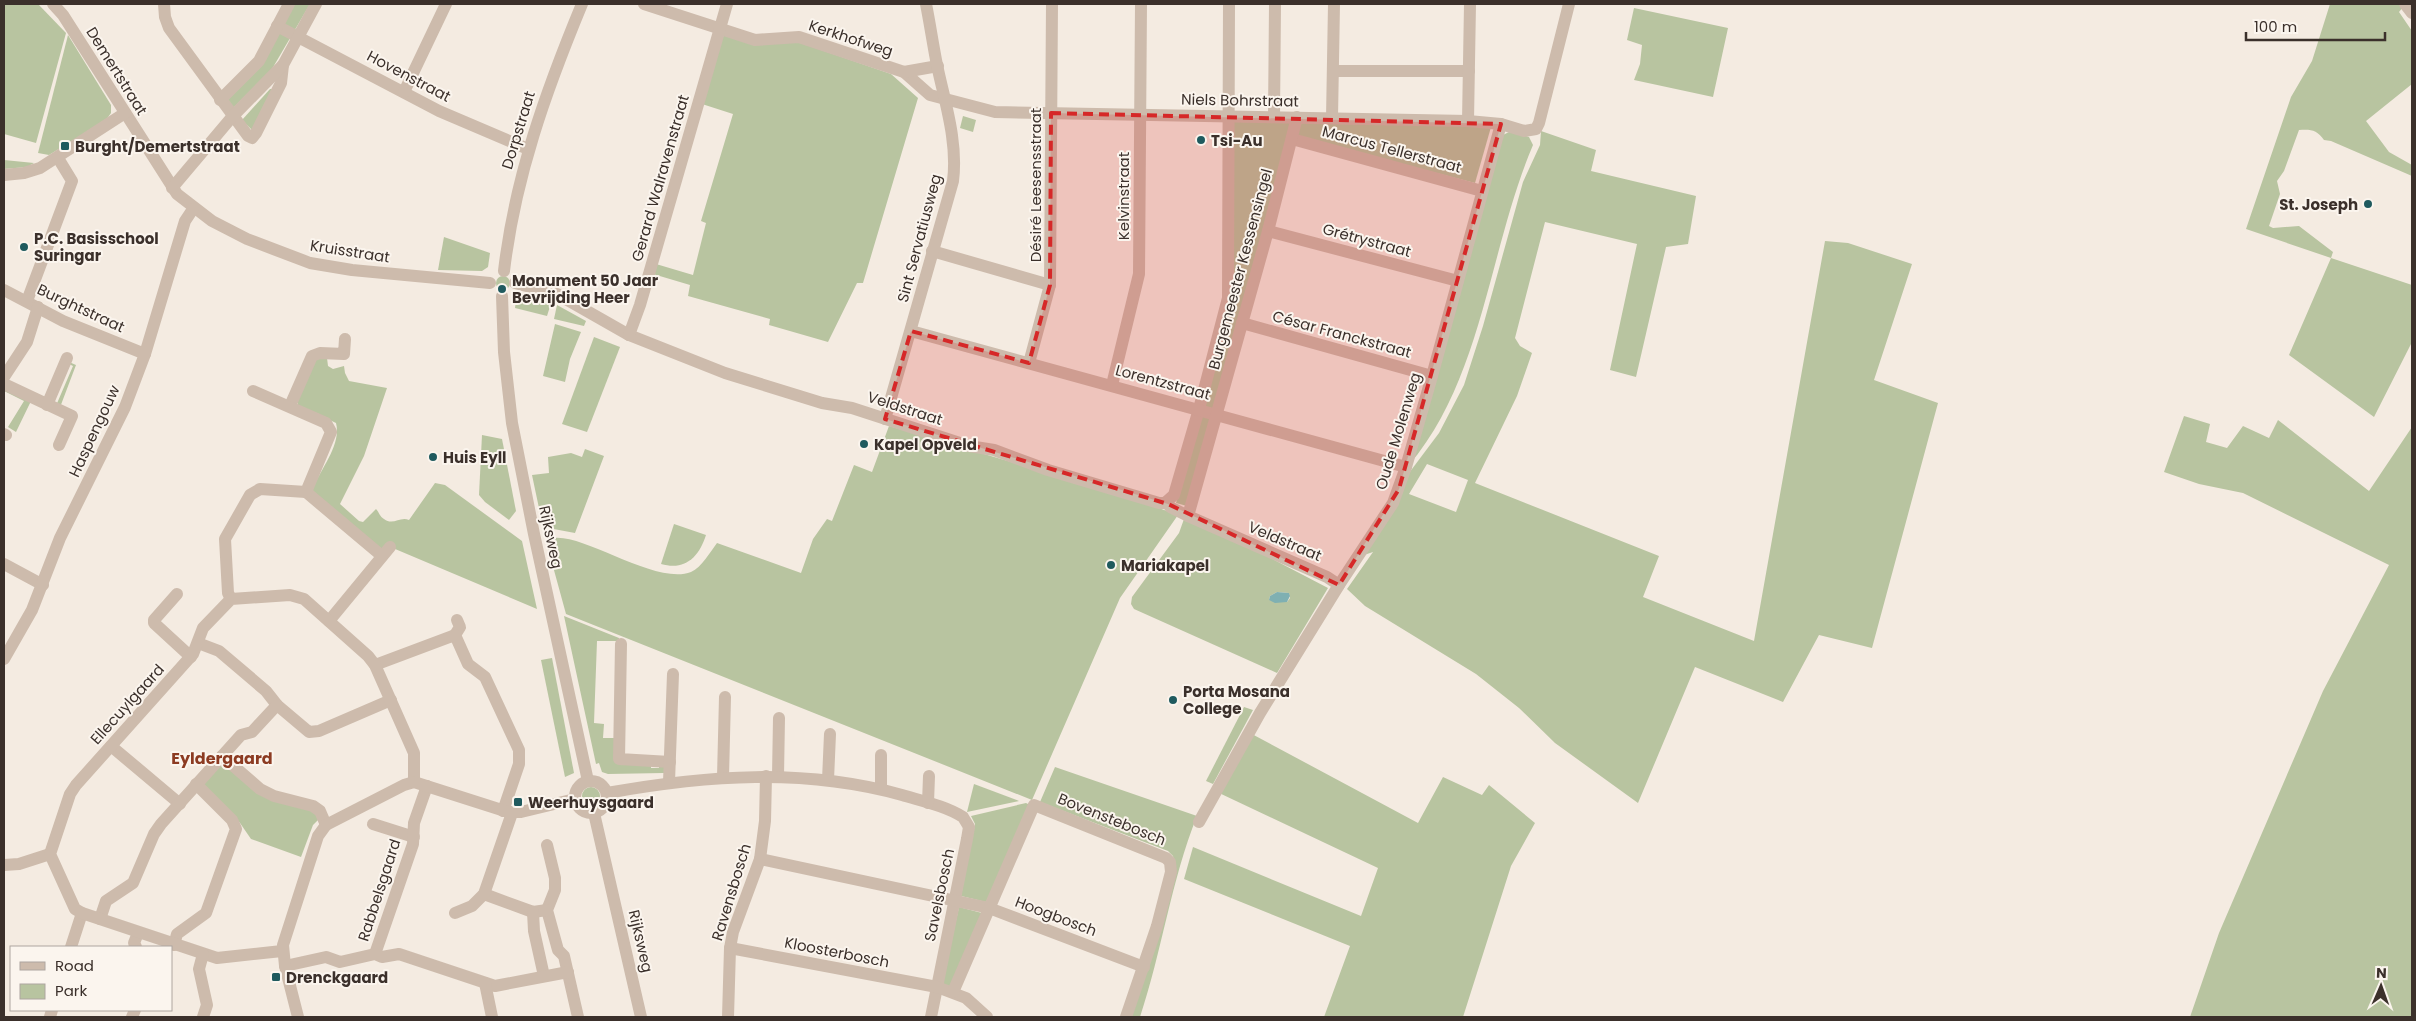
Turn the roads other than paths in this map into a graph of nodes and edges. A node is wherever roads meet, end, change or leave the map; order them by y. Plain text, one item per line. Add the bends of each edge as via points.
1 (53, 4) edge
2 (164, 4) edge
3 (289, 4) edge
4 (316, 4) edge
5 (446, 4) edge
6 (582, 4) edge
7 (644, 4) edge
8 (726, 4) edge
9 (926, 4) edge
10 (1052, 4) edge
11 (1141, 4) edge
12 (1229, 4) edge
13 (1275, 4) edge
14 (1334, 4) edge
15 (1470, 4) edge
16 (1569, 4) edge
17 (2406, 4) edge
18 (2412, 14) edge
19 (277, 26) junction
20 (719, 30) junction
21 (299, 36) junction
22 (283, 65) junction
23 (938, 66) junction
24 (1469, 70) junction
25 (1334, 71) junction
26 (904, 72) junction
27 (404, 92) junction
28 (220, 100) junction
29 (946, 100) junction
30 (1052, 113) junction
31 (125, 114) junction
32 (1140, 114) junction
33 (1228, 116) junction
34 (232, 117) junction
35 (1274, 117) junction
36 (1297, 117) junction
37 (1332, 118) junction
38 (1468, 121) junction
39 (1501, 124) junction
40 (1292, 139) junction
41 (528, 149) junction
42 (58, 158) junction
43 (4, 175) edge
44 (172, 188) junction
45 (1482, 191) junction
46 (190, 206) junction
47 (1268, 231) junction
48 (932, 251) junction
49 (504, 271) junction
50 (1458, 281) junction
51 (490, 283) junction
52 (516, 283) junction
53 (1050, 285) junction
54 (4, 290) edge
55 (502, 296) junction
56 (32, 304) junction
57 (1242, 323) junction
58 (911, 331) junction
59 (629, 335) junction
60 (345, 339) dead end
61 (145, 354) junction
62 (67, 358) dead end
63 (1029, 363) junction
64 (1432, 376) junction
65 (4, 377) edge
66 (4, 384) edge
67 (1112, 385) junction
68 (253, 391) dead end
69 (47, 405) junction
70 (290, 406) junction
71 (1199, 409) junction
72 (1217, 414) junction
73 (885, 419) junction
74 (59, 445) dead end
75 (1406, 467) junction
76 (306, 492) junction
77 (1167, 502) junction
78 (1188, 516) junction
79 (4, 564) edge
80 (43, 585) junction
81 (1339, 585) junction
82 (177, 594) dead end
83 (231, 599) junction
84 (457, 620) dead end
85 (329, 621) junction
86 (456, 634) junction
87 (198, 643) junction
88 (621, 644) dead end
89 (191, 657) junction
90 (4, 659) edge
91 (375, 665) junction
92 (673, 674) dead end
93 (725, 697) dead end
94 (391, 700) junction
95 (277, 705) junction
96 (779, 718) dead end
97 (830, 734) dead end
98 (110, 746) junction
99 (881, 755) dead end
100 (222, 756) junction
101 (670, 762) junction
102 (772, 776) junction
103 (929, 776) dead end
104 (723, 777) junction
105 (588, 780) junction
106 (828, 780) junction
107 (414, 782) junction
108 (669, 782) junction
109 (196, 784) junction
110 (427, 786) junction
111 (881, 789) junction
112 (607, 793) junction
113 (575, 799) junction
114 (928, 803) junction
115 (180, 804) junction
116 (507, 812) junction
117 (594, 813) junction
118 (1199, 822) dead end
119 (373, 824) dead end
120 (326, 825) junction
121 (414, 837) junction
122 (547, 845) dead end
123 (50, 854) junction
124 (760, 859) junction
125 (4, 865) edge
126 (484, 894) junction
127 (954, 901) junction
128 (989, 908) junction
129 (547, 910) junction
130 (533, 912) junction
131 (82, 913) junction
132 (454, 913) dead end
133 (100, 919) junction
134 (138, 933) junction
135 (174, 945) junction
136 (71, 946) edge
137 (136, 946) edge
138 (730, 948) junction
139 (282, 951) junction
140 (203, 954) junction
141 (375, 954) junction
142 (285, 966) junction
143 (1144, 968) junction
144 (568, 972) junction
145 (544, 976) junction
146 (485, 983) junction
147 (937, 987) junction
148 (954, 992) junction
149 (203, 1017) edge
150 (298, 1017) edge
151 (492, 1017) edge
152 (578, 1017) edge
153 (641, 1017) edge
154 (728, 1017) edge
155 (931, 1017) edge
156 (988, 1017) edge
157 (1126, 1017) edge

1 - 31 street, Demertstraat
2 - 28 street via 169,28
3 - 19 street
4 - 21 street
5 - 27 street
6 - 41 street, Dorpstraat
7 - 20 street, Kerkhofweg
8 - 20 street, Gerard Walravenstraat
9 - 23 street, Sint Servatiusweg
10 - 30 street, Désiré Leesensstraat
11 - 32 street, Kelvinstraat
12 - 33 street, Burgemeester Kessensingel
13 - 35 street
14 - 25 street
15 - 24 street
16 - 39 street, Niels Bohrstraat via 1539,123 1534,131
17 - 18 street
19 - 21 street, Hovenstraat
19 - 28 street via 259,61
20 - 26 street, Kerkhofweg via 755,40 799,37
20 - 59 street, Gerard Walravenstraat
21 - 22 street
21 - 27 street, Hovenstraat
22 - 34 street
22 - 34 street via 281,83 252,138
23 - 26 street, Kerkhofweg
23 - 29 street, Sint Servatiusweg
24 - 25 street
24 - 38 street
25 - 37 street
26 - 29 street, Kerkhofweg via 930,95
27 - 41 street, Hovenstraat via 460,121
28 - 34 street
29 - 30 street, Niels Bohrstraat via 995,112
29 - 48 street, Sint Servatiusweg via 955,167
30 - 32 street, Niels Bohrstraat
30 - 53 street, Désiré Leesensstraat
31 - 42 street
31 - 44 street, Demertstraat
32 - 33 street, Niels Bohrstraat
32 - 67 street, Kelvinstraat via 1139,274
33 - 35 street, Niels Bohrstraat
33 - 71 street, Burgemeester Kessensingel via 1228,298
34 - 44 street
35 - 36 street, Niels Bohrstraat
36 - 37 street, Niels Bohrstraat
36 - 40 street, Burgemeester Kessensingel
37 - 38 street, Niels Bohrstraat
38 - 39 street, Niels Bohrstraat
39 - 45 street, Oude Molenweg
40 - 45 street, Marcus Tellerstraat
40 - 47 street, Burgemeester Kessensingel
41 - 49 street, Dorpstraat via 515,201
42 - 43 street via 31,171
42 - 56 street via 72,182
44 - 46 street, Demertstraat
45 - 50 street, Oude Molenweg
46 - 51 street, Kruisstraat via 247,239 310,263
46 - 61 street, Haspengouw
47 - 50 street, Grétrystraat
47 - 57 street, Burgemeester Kessensingel
48 - 53 street
48 - 58 street, Sint Servatiusweg
49 - 51 street via 493,275
49 - 52 street
50 - 64 street, Oude Molenweg
51 - 55 street via 493,292
52 - 55 street via 513,292
52 - 59 street, Veldstraat via 565,297
53 - 63 street, Désiré Leesensstraat
54 - 56 street, Burghtstraat
55 - 105 street, Rijksweg via 512,423
56 - 61 street, Burghtstraat via 63,321
56 - 65 street via 27,342
57 - 64 street, César Franckstraat
57 - 72 street, Burgemeester Kessensingel
58 - 63 street, Lorentzstraat
58 - 73 street, Sint Servatiusweg
59 - 73 street, Veldstraat via 725,374
60 - 70 street via 344,354 320,352 312,356
61 - 80 street, Haspengouw via 125,407 60,538
62 - 69 street
63 - 67 street, Lorentzstraat
64 - 75 street, Oude Molenweg
66 - 69 street
67 - 71 street, Lorentzstraat
68 - 70 street
69 - 74 street via 72,416
70 - 76 street via 326,423 331,430
71 - 72 street, Lorentzstraat
71 - 77 street, Burgemeester Kessensingel via 1174,495
72 - 75 street, Lorentzstraat
72 - 78 street, Burgemeester Kessensingel
73 - 77 street, Veldstraat via 1158,503
75 - 81 street, Oude Molenweg via 1393,503
76 - 83 street via 260,489 250,495 225,539
76 - 85 street via 386,552
77 - 78 street, Veldstraat
78 - 81 street, Veldstraat
79 - 80 street
80 - 90 street, Haspengouw
81 - 118 street, Oude Molenweg via 1233,758
82 - 89 street via 154,623
83 - 85 street via 294,595 304,599
83 - 87 street, Ellecuylgaard via 203,628
84 - 86 street via 460,627
85 - 91 street
86 - 91 street
86 - 116 street via 468,664 485,677 519,750 519,764
87 - 89 street, Ellecuylgaard
87 - 95 street via 219,651 266,691
88 - 101 street via 619,759
89 - 98 street, Ellecuylgaard
91 - 94 street
92 - 101 street
93 - 104 street
94 - 95 street via 312,733
94 - 107 street via 415,757
95 - 100 street via 252,732 241,735
96 - 102 street
97 - 106 street
98 - 115 street
98 - 123 street, Ellecuylgaard via 73,789
99 - 111 street
100 - 109 street
100 - 120 street via 260,789 313,806 320,811
101 - 108 street
102 - 104 street, Savelsbosch
102 - 106 street, Savelsbosch
102 - 124 street, Ravensbosch
103 - 114 street
104 - 108 street, Savelsbosch
105 - 112 street via 600,783
105 - 113 street via 577,788
106 - 111 street, Savelsbosch
107 - 110 street
107 - 120 street via 404,784
108 - 112 street, Savelsbosch
109 - 115 street
109 - 135 street via 232,820 236,829 206,914 177,934
110 - 116 street
110 - 121 street, Rabbelsgaard via 414,823
111 - 114 street, Savelsbosch
112 - 117 street via 604,807
113 - 116 street
113 - 117 street via 583,811
114 - 127 street, Savelsbosch via 964,816 969,828
115 - 133 street via 154,834 133,883 106,901
116 - 126 street
117 - 153 street, Rijksweg
119 - 121 street, Rabbelsgaard
120 - 139 street via 318,836
121 - 141 street, Rabbelsgaard
122 - 129 street via 555,890
123 - 125 street
123 - 131 street via 71,903
124 - 127 street, Hoogbosch
124 - 138 street, Ravensbosch
126 - 130 street
126 - 132 street via 472,906
127 - 128 street, Hoogbosch
127 - 147 street, Savelsbosch
128 - 143 street, Hoogbosch
128 - 143 street, Bovenstebosch via 1034,805 1170,862 1168,881
128 - 148 street, Bovenstebosch
129 - 130 street
129 - 144 street
130 - 145 street
131 - 133 street
131 - 136 street
133 - 134 street
134 - 135 street
134 - 137 street
135 - 140 street
138 - 147 street, Kloosterbosch
138 - 154 street, Ravensbosch
139 - 140 street via 221,959
139 - 142 street
140 - 149 street via 199,969 207,1006
141 - 142 street via 340,962 326,957
141 - 146 street via 382,957 399,954
142 - 150 street
143 - 157 street, Bovenstebosch
144 - 145 street
144 - 152 street
145 - 146 street via 495,986
146 - 151 street
147 - 148 street, Kloosterbosch
147 - 155 street, Savelsbosch
148 - 156 street via 975,1004

